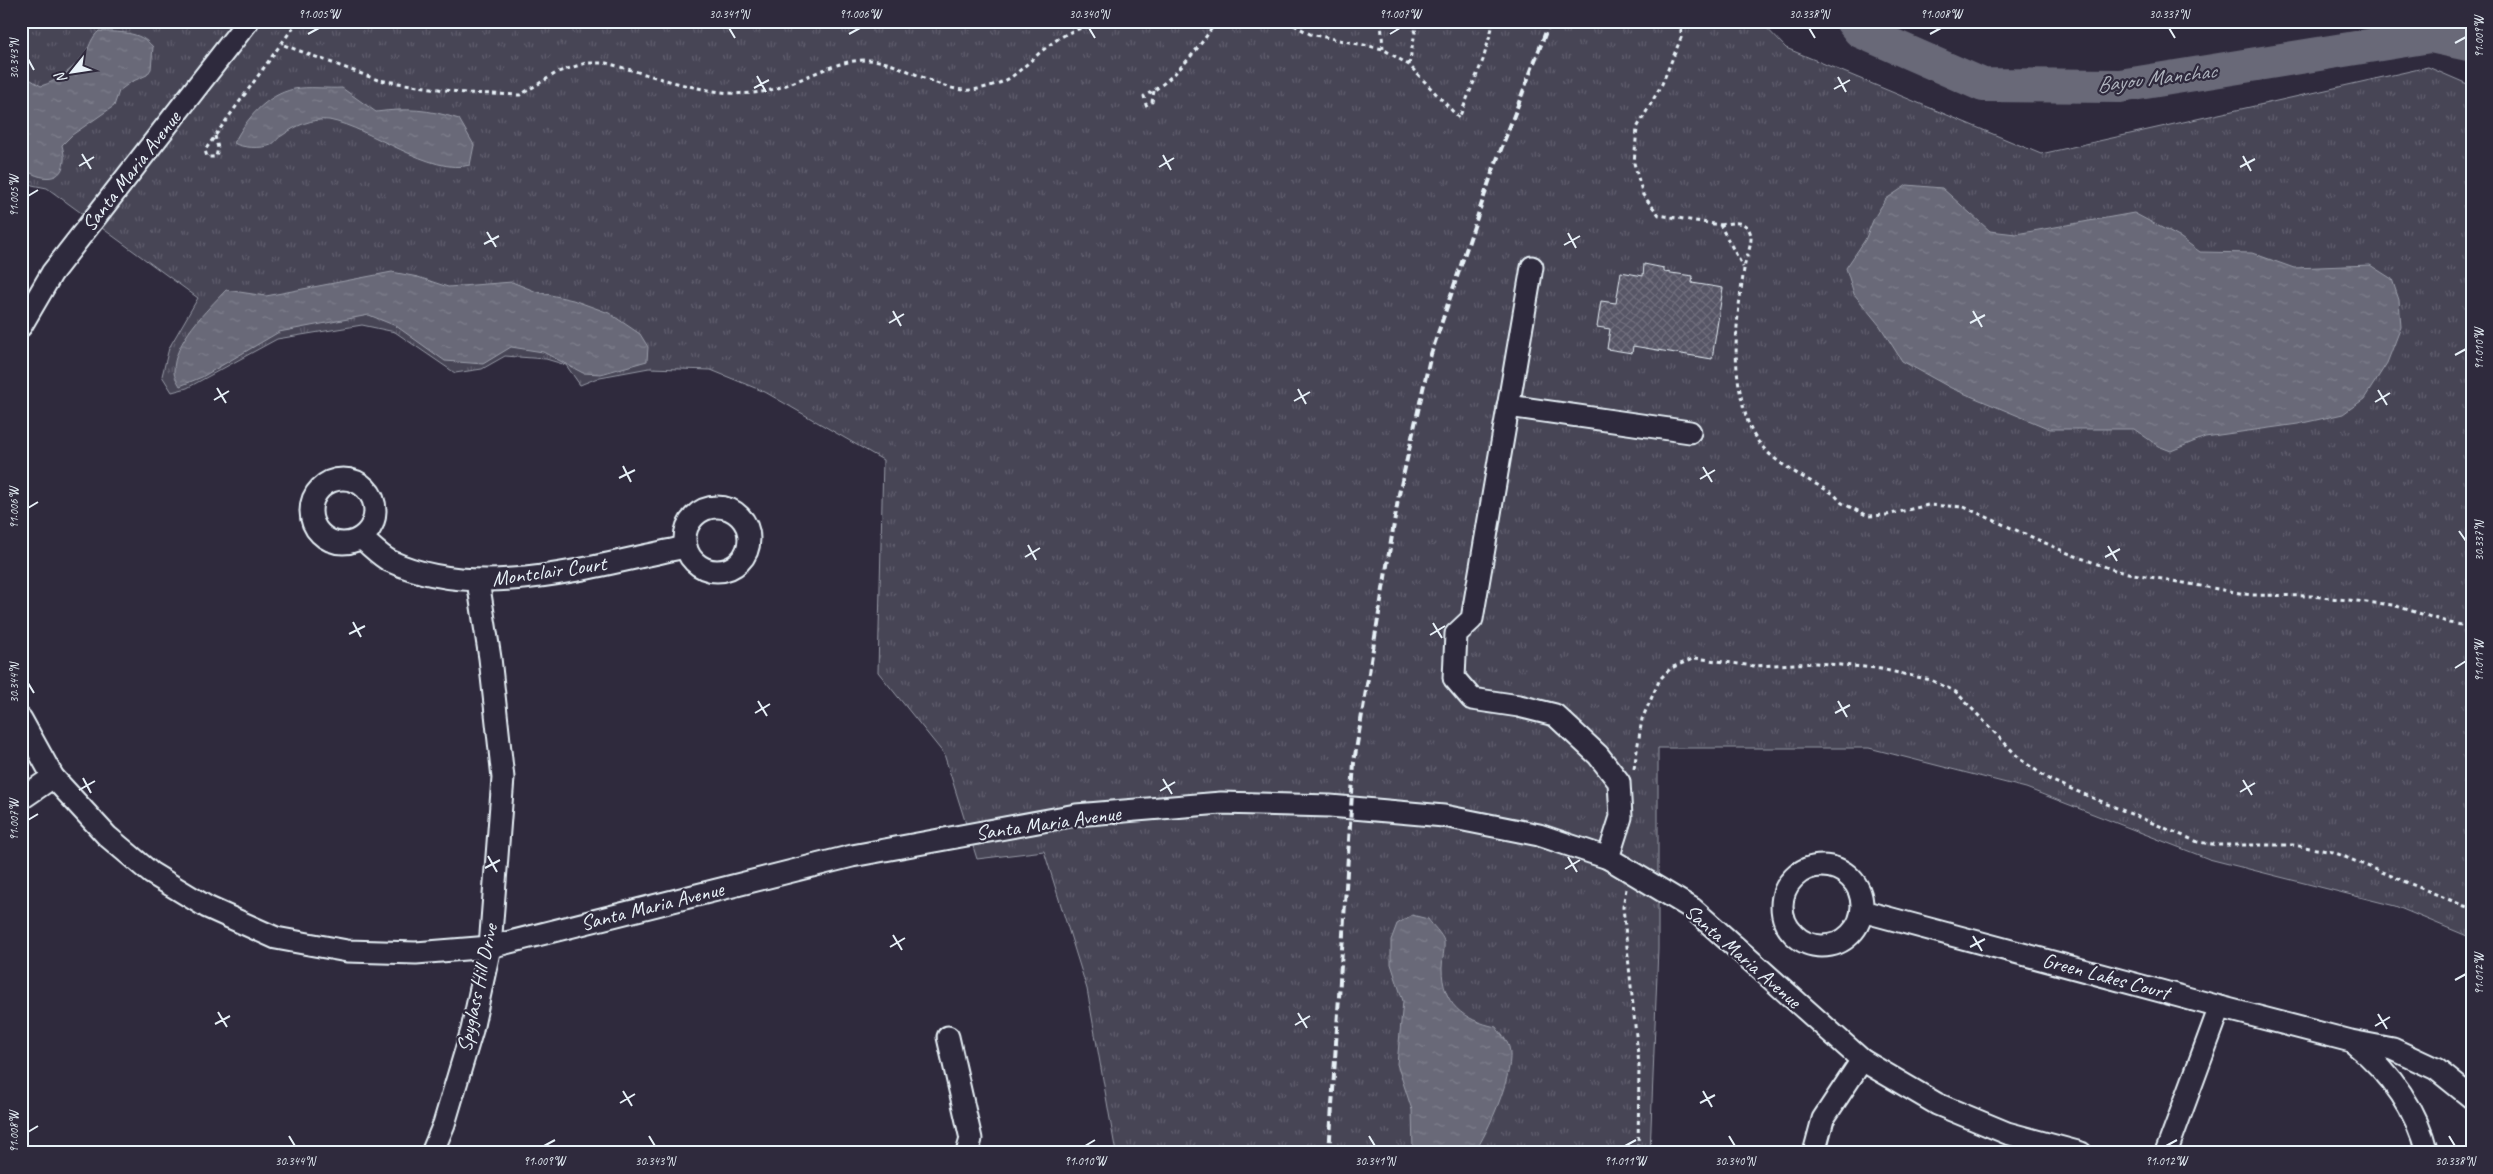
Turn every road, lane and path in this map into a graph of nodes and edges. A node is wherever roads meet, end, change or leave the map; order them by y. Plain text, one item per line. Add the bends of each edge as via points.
1 (248, 21) edge
2 (298, 21) edge
3 (446, 21) edge
4 (487, 21) edge
5 (1102, 21) edge
6 (1216, 21) edge
7 (1287, 21) edge
8 (1381, 21) edge
9 (1417, 21) edge
10 (1494, 21) edge
11 (1681, 21) edge
12 (281, 44) junction
13 (1383, 49) junction
14 (1409, 66) junction
15 (1154, 91) dead end
16 (215, 136) junction
17 (1720, 225) junction
18 (1532, 267) dead end
19 (1744, 268) junction
20 (21, 326) edge
21 (1508, 406) junction
22 (1690, 432) dead end
23 (361, 538) dead end
24 (686, 547) dead end
25 (478, 581) junction
26 (2472, 627) edge
27 (21, 719) edge
28 (53, 778) junction
29 (1634, 778) dead end
30 (21, 799) edge
31 (1608, 858) junction
32 (1628, 870) junction
33 (2472, 909) edge
34 (1862, 910) dead end
35 (490, 947) junction
36 (2220, 1007) junction
37 (948, 1037) dead end
38 (2351, 1041) junction
39 (1862, 1060) junction
40 (2472, 1098) edge
41 (432, 1153) edge
42 (967, 1153) edge
43 (1638, 1153) edge
44 (1814, 1153) edge
45 (2081, 1153) edge
46 (2166, 1153) edge
47 (2427, 1153) edge

1 - 20 street, Santa Maria Avenue via 52,273
2 - 12 path
3 - 4 path via 454,24
5 - 12 path via 1065,34 1038,52 1009,78 976,90 937,83 900,67 872,60 852,60 761,92 720,92 606,63 586,64 558,72 520,95 465,93 378,80
6 - 15 path via 1204,42
7 - 13 path via 1310,34
8 - 13 path
9 - 14 path
10 - 14 path via 1459,118
11 - 17 path via 1681,38 1662,84 1637,128 1634,163 1643,195 1658,215
12 - 16 path
13 - 14 path
16 - 16 path via 205,150 207,157 216,157
17 - 19 path
17 - 19 path via 1739,222 1749,230 1751,236
18 - 21 street
19 - 26 path via 1735,358 1747,420 1754,437 1766,452 1834,494 1842,503 1868,516 1928,505 1964,507 2070,554 2118,571 2251,595 2312,596 2393,605
21 - 22 street
21 - 31 street via 1472,619 1456,634 1454,678 1472,699 1556,715 1598,755 1619,782 1621,817
23 - 25 street, Montclair Court via 389,561 420,572
24 - 25 street, Montclair Court via 534,577
25 - 35 street, Spyglass Hill Drive via 490,658 502,778
27 - 28 street, Santa Maria Avenue
28 - 30 street
28 - 35 street, Santa Maria Avenue via 107,836 151,873 207,907 276,938 347,951 416,953
29 - 33 path via 1635,751 1642,719 1660,679 1671,668 1695,658 1754,666 1816,663 1876,668 1932,680 1956,692 2022,760 2050,780 2198,842 2292,845 2333,852
31 - 32 street, Santa Maria Avenue
31 - 35 street, Santa Maria Avenue via 1538,835 1435,815 1330,806 1221,803 1105,812 852,856
32 - 39 street, Santa Maria Avenue via 1693,909
32 - 43 path via 1623,907 1639,1065
34 - 36 street, Green Lakes Court
35 - 41 street, Spyglass Hill Drive via 472,1030
36 - 38 street, Green Lakes Court
36 - 46 street
37 - 42 street via 971,1139
38 - 40 street, Green Lakes Court via 2393,1049 2436,1069
38 - 47 street, Green Lakes Court via 2376,1061 2406,1098 2421,1128
39 - 44 street via 1824,1119
39 - 45 street, Santa Maria Avenue via 1937,1104 2007,1133

